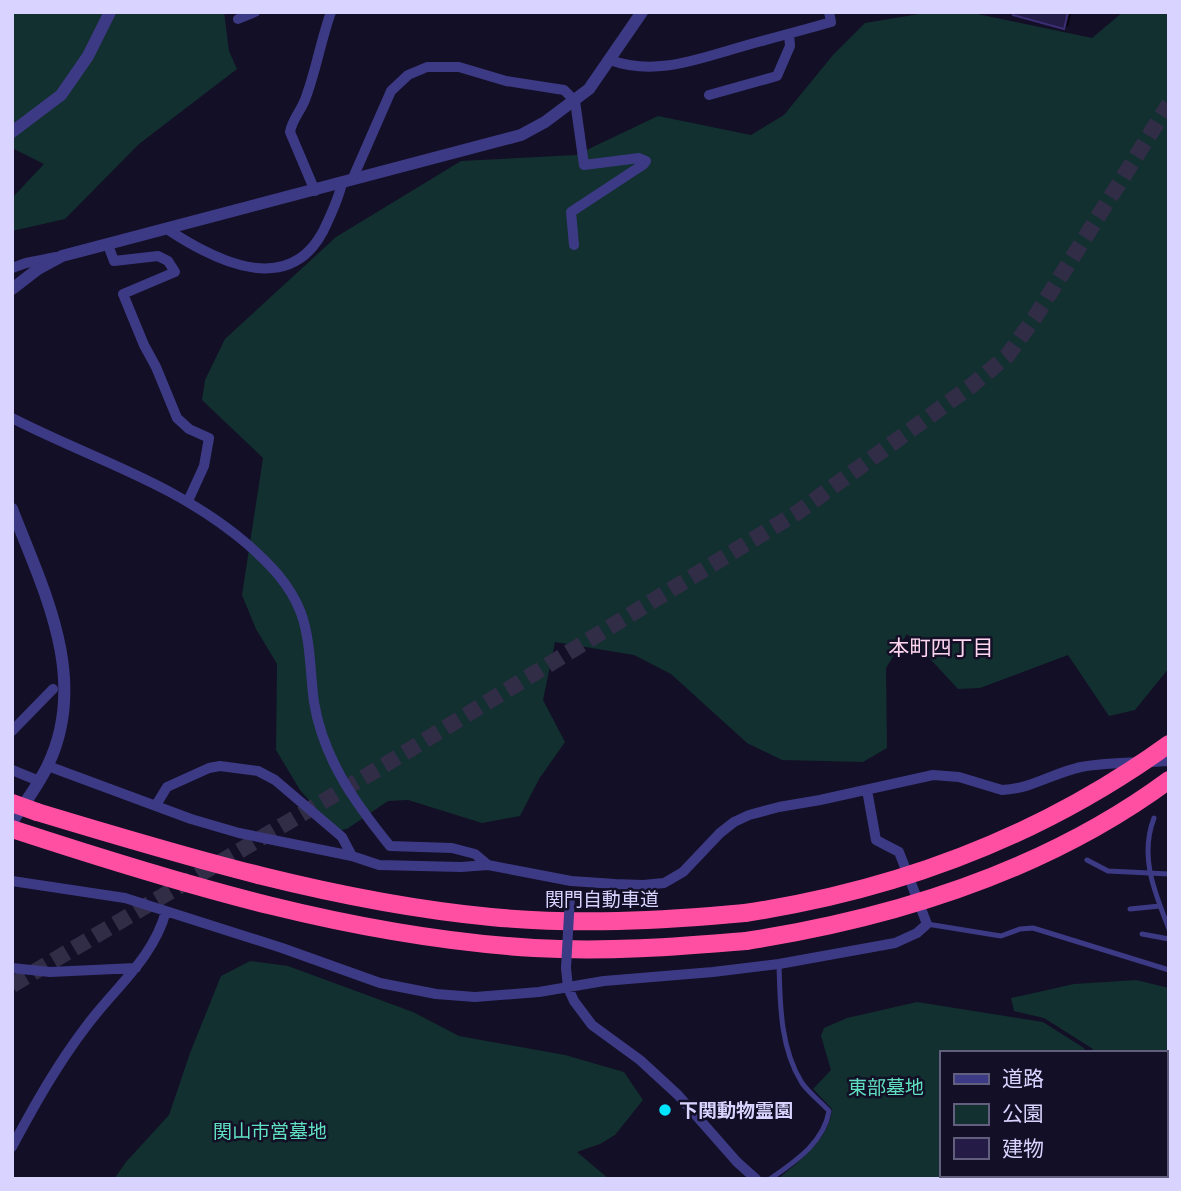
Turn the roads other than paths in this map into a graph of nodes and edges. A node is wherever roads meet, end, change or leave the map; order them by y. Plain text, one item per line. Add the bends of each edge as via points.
1 (110, 12) edge
2 (255, 12) edge
3 (331, 12) edge
4 (642, 12) edge
5 (829, 12) edge
6 (238, 19) dead end
7 (789, 34) junction
8 (610, 60) junction
9 (709, 95) dead end
10 (575, 101) junction
11 (12, 132) edge
12 (347, 181) junction
13 (315, 191) junction
14 (167, 229) junction
15 (108, 245) junction
16 (574, 245) dead end
17 (62, 256) junction
18 (12, 268) edge
19 (12, 289) edge
20 (12, 418) edge
21 (188, 501) junction
22 (12, 509) edge
23 (53, 689) dead end
24 (12, 731) edge
25 (1169, 744) edge
26 (1169, 761) edge
27 (48, 766) junction
28 (12, 770) edge
29 (1169, 780) edge
30 (39, 781) junction
31 (867, 790) junction
32 (12, 803) edge
33 (156, 805) junction
34 (1154, 818) dead end
35 (16, 828) edge
36 (352, 856) junction
37 (1087, 860) dead end
38 (488, 865) junction
39 (1149, 872) junction
40 (1169, 874) edge
41 (12, 881) edge
42 (571, 881) junction
43 (1160, 906) junction
44 (1130, 909) dead end
45 (166, 911) junction
46 (927, 924) junction
47 (1169, 929) edge
48 (1142, 934) dead end
49 (1169, 939) edge
50 (779, 964) junction
51 (12, 968) edge
52 (136, 968) junction
53 (1169, 970) edge
54 (568, 988) junction
55 (12, 1147) edge
56 (756, 1179) edge
57 (770, 1179) edge

1 - 11 street via 61,95
2 - 6 street
3 - 13 street via 312,82 290,132
4 - 8 street
5 - 7 street via 831,22
7 - 8 street via 682,64 640,67
7 - 9 street via 790,46 777,76
8 - 10 street
10 - 12 street via 511,139
10 - 12 street via 564,90 506,81 459,67 419,69 391,91
10 - 16 street via 584,165 646,161 571,212
12 - 13 street
12 - 14 street via 317,243 281,267 262,270 221,257 196,248
13 - 14 street
14 - 15 street
15 - 17 street
15 - 21 street via 114,261 158,256 175,272 123,293 177,418 209,438 204,466
17 - 18 street
17 - 19 street
20 - 21 street
21 - 38 street via 258,553 294,598 306,630 314,703 324,742 347,790 390,846 452,848 475,854
22 - 27 street via 62,649 64,702
23 - 24 street
25 - 32 highway, 関門自動車道, bridge via 1100,791 998,843 835,897 745,914 669,920 491,917 420,908 282,883
26 - 31 street via 1084,767 1017,789 933,775
27 - 30 street
27 - 33 street
28 - 30 street
29 - 35 highway, bridge via 1064,843 954,890 840,923 746,941 665,948 534,948 414,935 210,892
30 - 35 street
31 - 42 street via 779,807 734,822 683,872 664,883
31 - 46 street via 874,835 881,844 899,852
33 - 36 street via 239,833
33 - 36 street via 167,787 209,768 258,771 275,779 342,837
34 - 39 lane via 1147,839
36 - 38 street via 390,866
37 - 39 lane via 1108,871
38 - 42 street
39 - 40 lane
39 - 43 lane
41 - 45 street via 125,898
42 - 54 street, bridge
43 - 44 lane
43 - 47 lane
45 - 52 street
45 - 54 street via 398,988 499,996
46 - 50 street via 895,943
46 - 53 lane via 1001,936 1033,928
48 - 49 lane
50 - 54 street
50 - 57 lane via 782,1022 791,1056 804,1086 829,1111 811,1146
51 - 52 street via 50,972
52 - 55 street via 57,1065
54 - 56 street via 592,1025 668,1086

